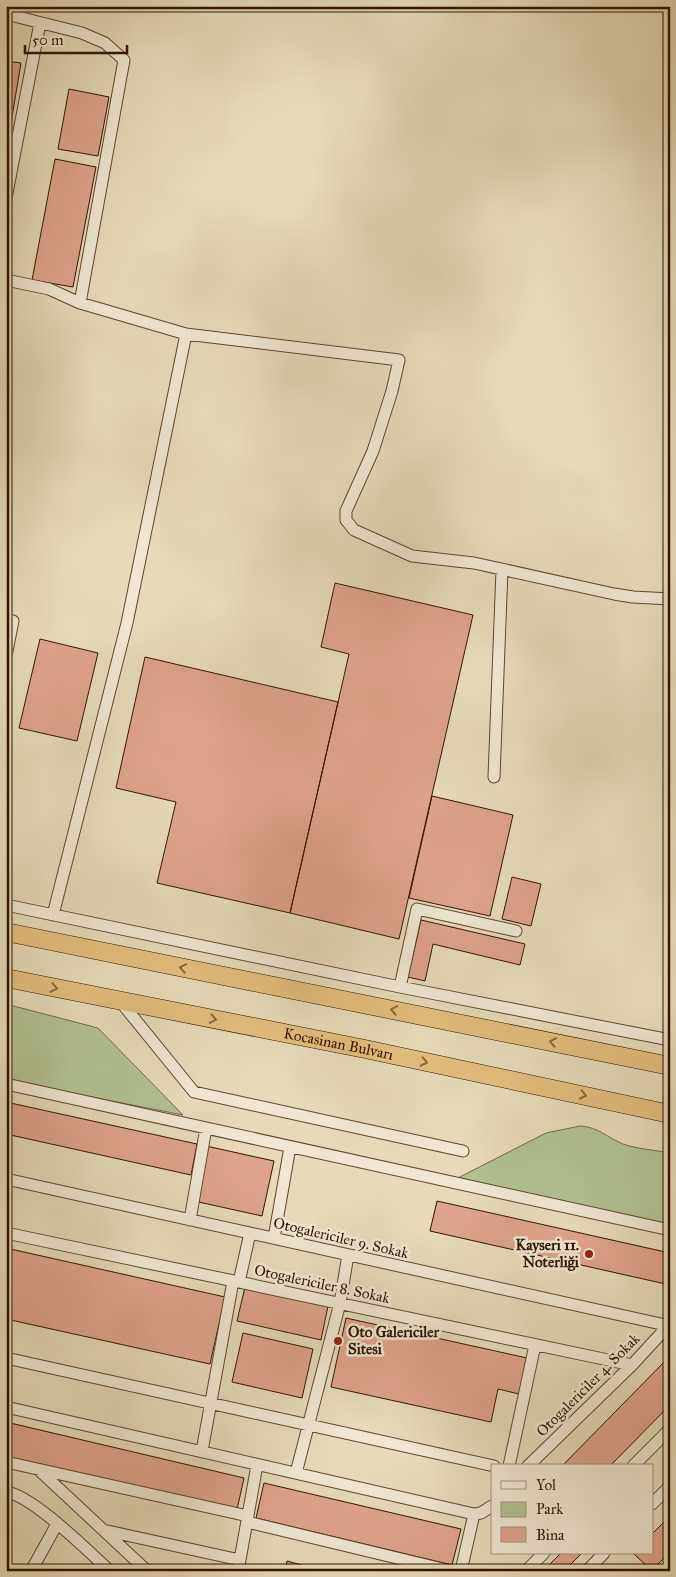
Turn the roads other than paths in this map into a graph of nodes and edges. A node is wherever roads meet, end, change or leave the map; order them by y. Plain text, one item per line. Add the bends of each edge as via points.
1 (6, 14) edge
2 (40, 23) junction
3 (6, 198) edge
4 (6, 280) edge
5 (80, 303) junction
6 (186, 334) junction
7 (502, 570) junction
8 (670, 599) edge
9 (6, 619) edge
10 (6, 656) edge
11 (494, 777) dead end
12 (6, 905) edge
13 (53, 915) junction
14 (516, 931) dead end
15 (6, 932) edge
16 (6, 978) edge
17 (400, 987) junction
18 (120, 1001) junction
19 (670, 1040) edge
20 (670, 1066) edge
21 (6, 1084) edge
22 (670, 1114) edge
23 (206, 1128) junction
24 (290, 1146) junction
25 (463, 1151) dead end
26 (6, 1179) edge
27 (190, 1220) junction
28 (670, 1230) edge
29 (6, 1233) edge
30 (250, 1233) junction
31 (274, 1238) junction
32 (348, 1255) junction
33 (236, 1281) junction
34 (340, 1303) junction
35 (669, 1326) edge
36 (535, 1345) junction
37 (6, 1358) edge
38 (632, 1365) junction
39 (211, 1403) junction
40 (6, 1406) edge
41 (308, 1425) junction
42 (670, 1429) edge
43 (202, 1451) junction
44 (6, 1462) edge
45 (509, 1464) edge
46 (530, 1464) edge
47 (635, 1464) edge
48 (256, 1465) junction
49 (491, 1465) edge
50 (39, 1470) junction
51 (296, 1473) junction
52 (670, 1486) edge
53 (6, 1492) edge
54 (654, 1502) edge
55 (491, 1507) edge
56 (474, 1514) junction
57 (248, 1519) junction
58 (57, 1524) junction
59 (102, 1530) junction
60 (543, 1554) edge
61 (603, 1554) edge
62 (239, 1565) edge
63 (31, 1571) edge
64 (110, 1571) edge
65 (151, 1571) edge
66 (451, 1571) edge
67 (461, 1571) edge
68 (526, 1571) edge
69 (587, 1571) edge

1 - 2 street
2 - 3 street
2 - 5 street via 82,33 106,43 124,60
4 - 5 street via 49,289
5 - 6 street
6 - 7 street via 399,360 373,451 346,511 348,524 354,530 412,556 474,563
6 - 13 street via 127,623
7 - 8 street via 614,594
7 - 11 street
9 - 10 street via 13,621
12 - 13 street
13 - 17 street
14 - 17 street via 417,909
20 -> 15 highway
16 -> 18 highway, Kocasinan Bulvarı
17 - 19 street
18 -> 22 highway, Kocasinan Bulvarı
18 - 25 street via 194,1092
21 - 23 street
23 - 24 street
23 - 27 street
24 - 28 street
24 - 31 street
26 - 27 street, Otogalericiler 9. Sokak
27 - 30 street, Otogalericiler 9. Sokak
29 - 33 street, Otogalericiler 8. Sokak
30 - 31 street, Otogalericiler 9. Sokak
30 - 33 street
31 - 32 street, Otogalericiler 9. Sokak
32 - 34 street
32 - 35 street, Otogalericiler 9. Sokak
33 - 34 street, Otogalericiler 8. Sokak
33 - 39 street
34 - 36 street, Otogalericiler 8. Sokak
34 - 41 street
35 - 38 street, Otogalericiler 4. Sokak
36 - 38 street, Otogalericiler 8. Sokak
36 - 45 street
37 - 39 street
38 - 46 street, Otogalericiler 4. Sokak
39 - 41 street
39 - 43 street
40 - 43 street
41 - 49 street
41 - 51 street
42 - 47 street
43 - 48 street
44 - 50 street
48 - 51 street
48 - 57 street
50 - 57 street
50 - 59 street
51 - 56 street
52 - 54 street
53 - 58 street via 30,1503
55 - 56 street
56 - 67 street
57 - 62 street
57 - 66 street
58 - 63 street
58 - 64 street
59 - 62 street
59 - 65 street
60 - 68 street
61 - 69 street

